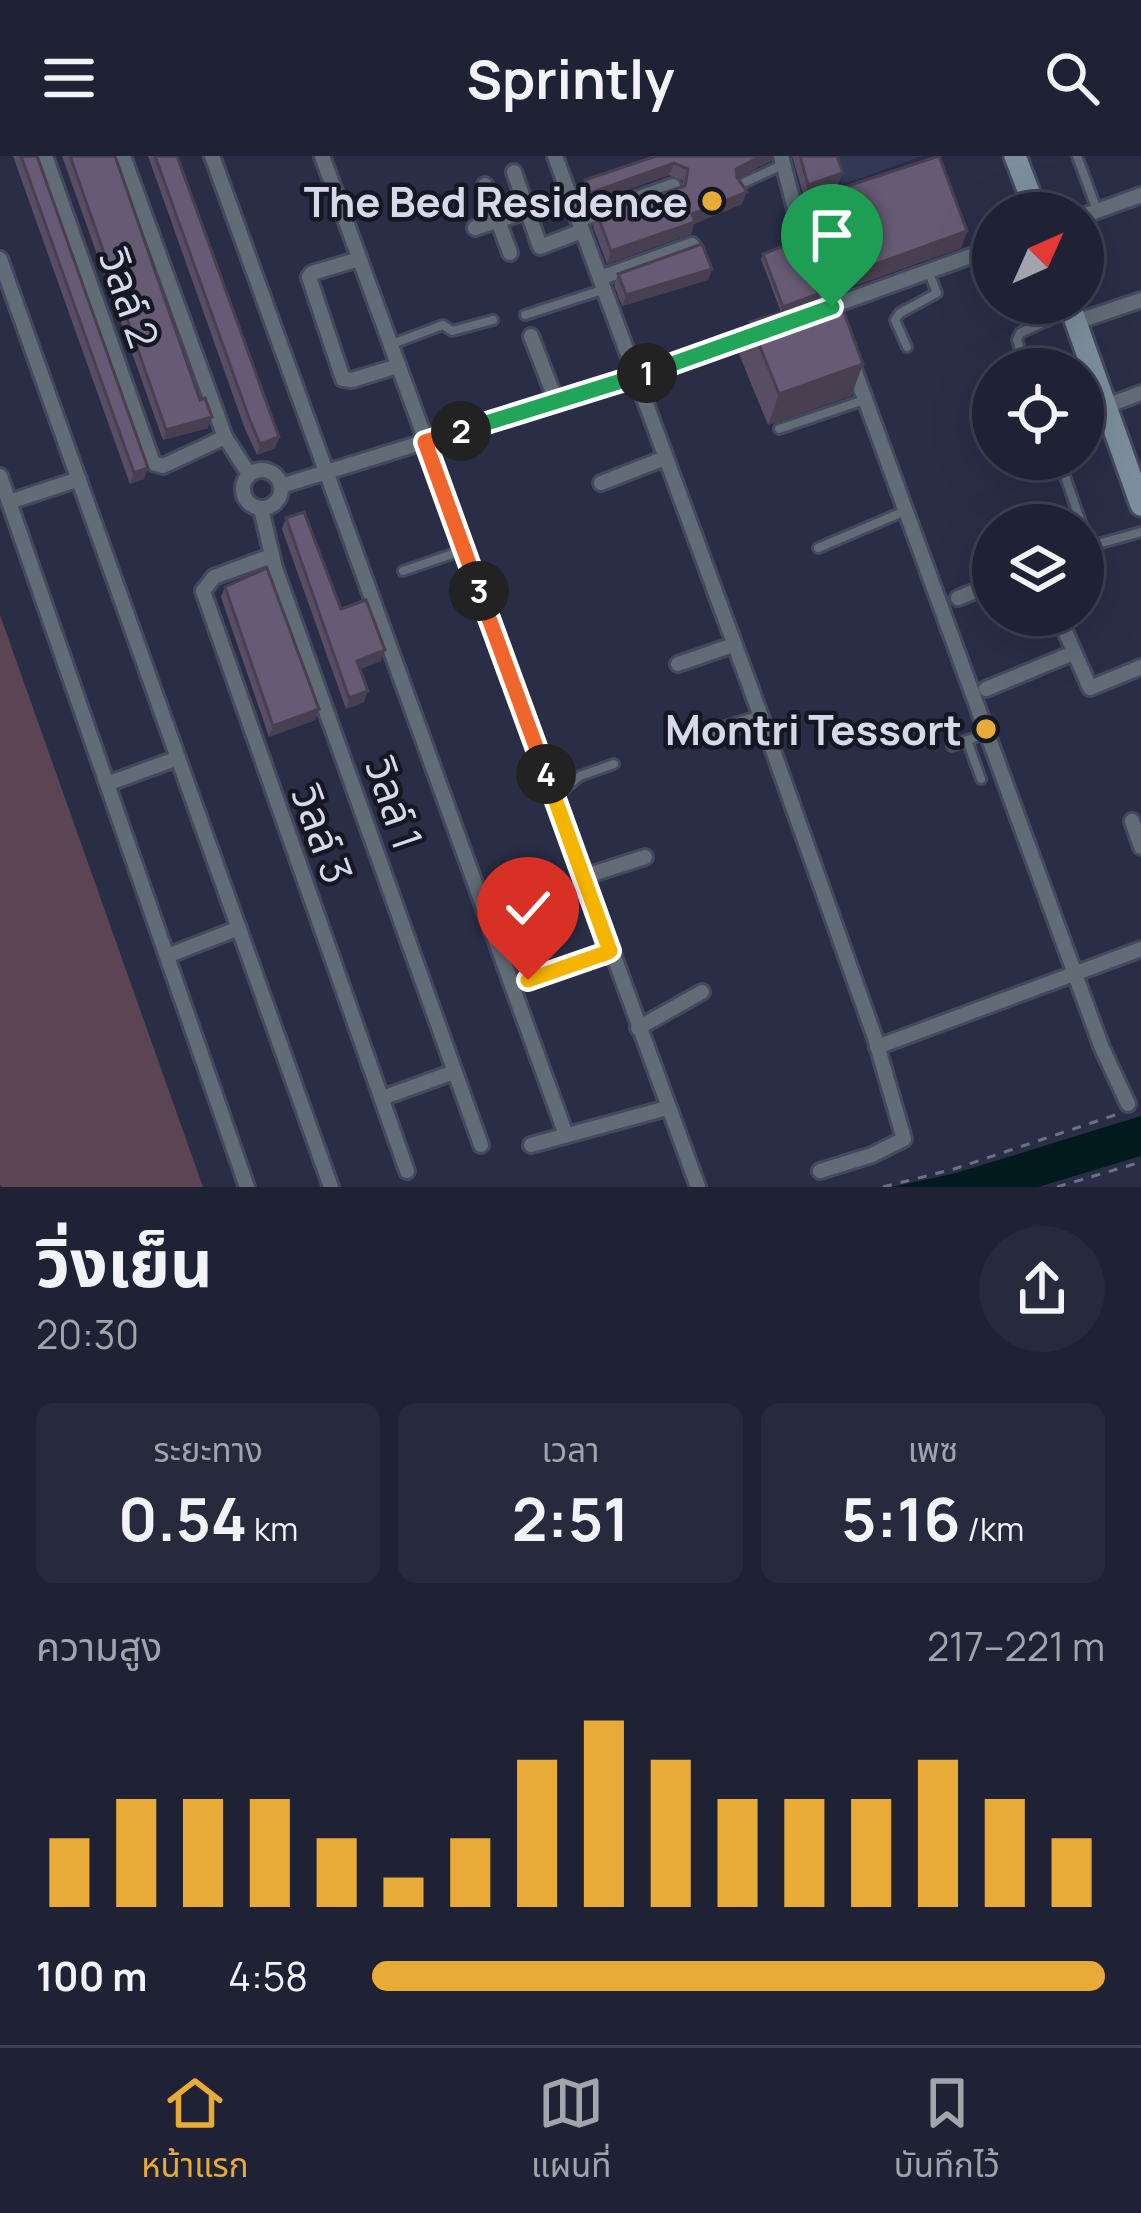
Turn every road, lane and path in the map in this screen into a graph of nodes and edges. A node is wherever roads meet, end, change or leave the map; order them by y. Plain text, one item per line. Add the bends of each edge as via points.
1 (45, 156) edge
2 (123, 156) edge
3 (212, 156) edge
4 (322, 156) edge
5 (555, 156) edge
6 (1015, 156) edge
7 (1077, 156) edge
8 (782, 160) edge
9 (514, 172) dead end
10 (485, 184) dead end
11 (739, 184) edge
12 (673, 186) edge
13 (1028, 192) edge
14 (1085, 192) edge
15 (1141, 196) edge
16 (816, 201) edge
17 (795, 209) junction
18 (1104, 209) edge
19 (527, 211) junction
20 (498, 220) junction
21 (580, 225) junction
22 (475, 228) dead end
23 (692, 244) edge
24 (510, 253) dead end
25 (972, 256) edge
26 (0, 259) edge
27 (359, 259) junction
28 (928, 272) junction
29 (602, 284) junction
30 (1141, 300) edge
31 (1104, 306) edge
32 (832, 307) junction
33 (525, 315) dead end
34 (494, 320) dead end
35 (1043, 324) edge
36 (1076, 324) edge
37 (840, 329) junction
38 (531, 335) dead end
39 (820, 337) edge
40 (390, 345) junction
41 (908, 347) dead end
42 (1020, 348) edge
43 (398, 366) junction
44 (635, 377) junction
45 (1141, 393) edge
46 (866, 399) junction
47 (556, 401) junction
48 (1106, 406) junction
49 (779, 429) dead end
50 (224, 437) junction
51 (425, 442) junction
52 (665, 458) junction
53 (328, 471) junction
54 (1135, 471) edge
55 (249, 475) junction
56 (0, 476) edge
57 (79, 479) junction
58 (601, 483) dead end
59 (281, 486) junction
60 (9, 502) junction
61 (1141, 505) edge
62 (261, 508) junction
63 (907, 510) junction
64 (1141, 532) edge
65 (1104, 541) edge
66 (818, 548) dead end
67 (464, 550) junction
68 (271, 556) junction
69 (403, 571) dead end
70 (972, 592) edge
71 (958, 598) dead end
72 (1066, 636) edge
73 (734, 645) junction
74 (1073, 653) junction
75 (678, 664) dead end
76 (1141, 668) edge
77 (986, 689) dead end
78 (761, 718) junction
79 (988, 732) junction
80 (703, 736) dead end
81 (968, 740) junction
82 (952, 746) dead end
83 (178, 758) junction
84 (614, 764) dead end
85 (981, 778) dead end
86 (107, 784) junction
87 (554, 797) junction
88 (1132, 821) dead end
89 (1141, 848) edge
90 (645, 857) dead end
91 (583, 877) junction
92 (239, 928) junction
93 (1141, 949) edge
94 (610, 951) junction
95 (167, 956) junction
96 (1077, 972) junction
97 (528, 980) dead end
98 (702, 992) dead end
99 (638, 1028) junction
100 (877, 1047) junction
101 (454, 1072) junction
102 (382, 1098) junction
103 (1128, 1104) joint
104 (667, 1108) junction
105 (566, 1135) junction
106 (481, 1145) dead end
107 (530, 1145) dead end
108 (1141, 1162) edge
109 (407, 1171) dead end
110 (820, 1172) dead end
111 (248, 1187) edge
112 (332, 1187) edge
113 (698, 1187) edge
114 (883, 1187) edge
115 (1057, 1187) edge

1 - 50 street, วิลล์ 2 via 153,463 163,466
2 - 50 street
3 - 53 street
4 - 27 street
5 - 21 street
6 - 13 street
7 - 14 lane
8 - 11 lane
8 - 17 street
9 - 19 street
10 - 20 street
12 - 21 street
15 - 18 street
16 - 17 lane
17 - 32 street
19 - 20 street
19 - 21 street via 539,247
20 - 22 street
20 - 24 street
21 - 29 street
23 - 29 street
25 - 28 street
26 - 57 street
27 - 40 street
27 - 43 street via 308,277 343,379
28 - 32 street
28 - 41 lane via 937,293 895,320
29 - 33 lane
29 - 44 street
30 - 31 street
32 - 37 street
32 - 44 street
34 - 40 lane via 452,331 443,325
35 - 42 lane via 1021,333
36 - 48 street
37 - 39 lane
37 - 46 street
38 - 47 street
40 - 43 street
43 - 51 street
44 - 47 street
44 - 52 street
45 - 48 street
46 - 49 lane
46 - 63 street
47 - 51 street
48 - 54 street
50 - 55 street
51 - 53 street
51 - 67 street
52 - 58 street
52 - 73 street
53 - 59 street
53 - 105 street
54 - 61 street
55 - 59 street via 268,471
55 - 62 street via 244,496
56 - 60 street
57 - 60 street
57 - 83 street
59 - 62 street via 278,499
60 - 86 street
62 - 68 street, วิลล์ 1
63 - 66 lane
63 - 79 street
64 - 65 lane
67 - 69 lane
67 - 87 street
68 - 101 street, วิลล์ 1
68 - 102 street, วิลล์ 3 via 214,577 203,591
70 - 71 street
72 - 74 street
73 - 75 street
73 - 78 street
74 - 76 street via 1090,688
74 - 77 street
78 - 80 street
78 - 100 street
79 - 81 lane
79 - 96 street
81 - 82 lane
81 - 85 lane
83 - 86 street
83 - 92 street
84 - 87 lane
86 - 95 street
87 - 91 street
88 - 89 street
90 - 91 street
91 - 94 street
92 - 95 street
92 - 112 street
93 - 96 street
94 - 97 street
94 - 99 street
95 - 111 street
96 - 100 street
96 - 103 street
98 - 99 street
99 - 104 street
100 - 110 street via 904,1138
101 - 102 street
101 - 106 street, วิลล์ 1
102 - 109 street, วิลล์ 3
103 - 114 path via 1026,1146
104 - 105 street
104 - 113 street
105 - 107 street
108 - 115 path

